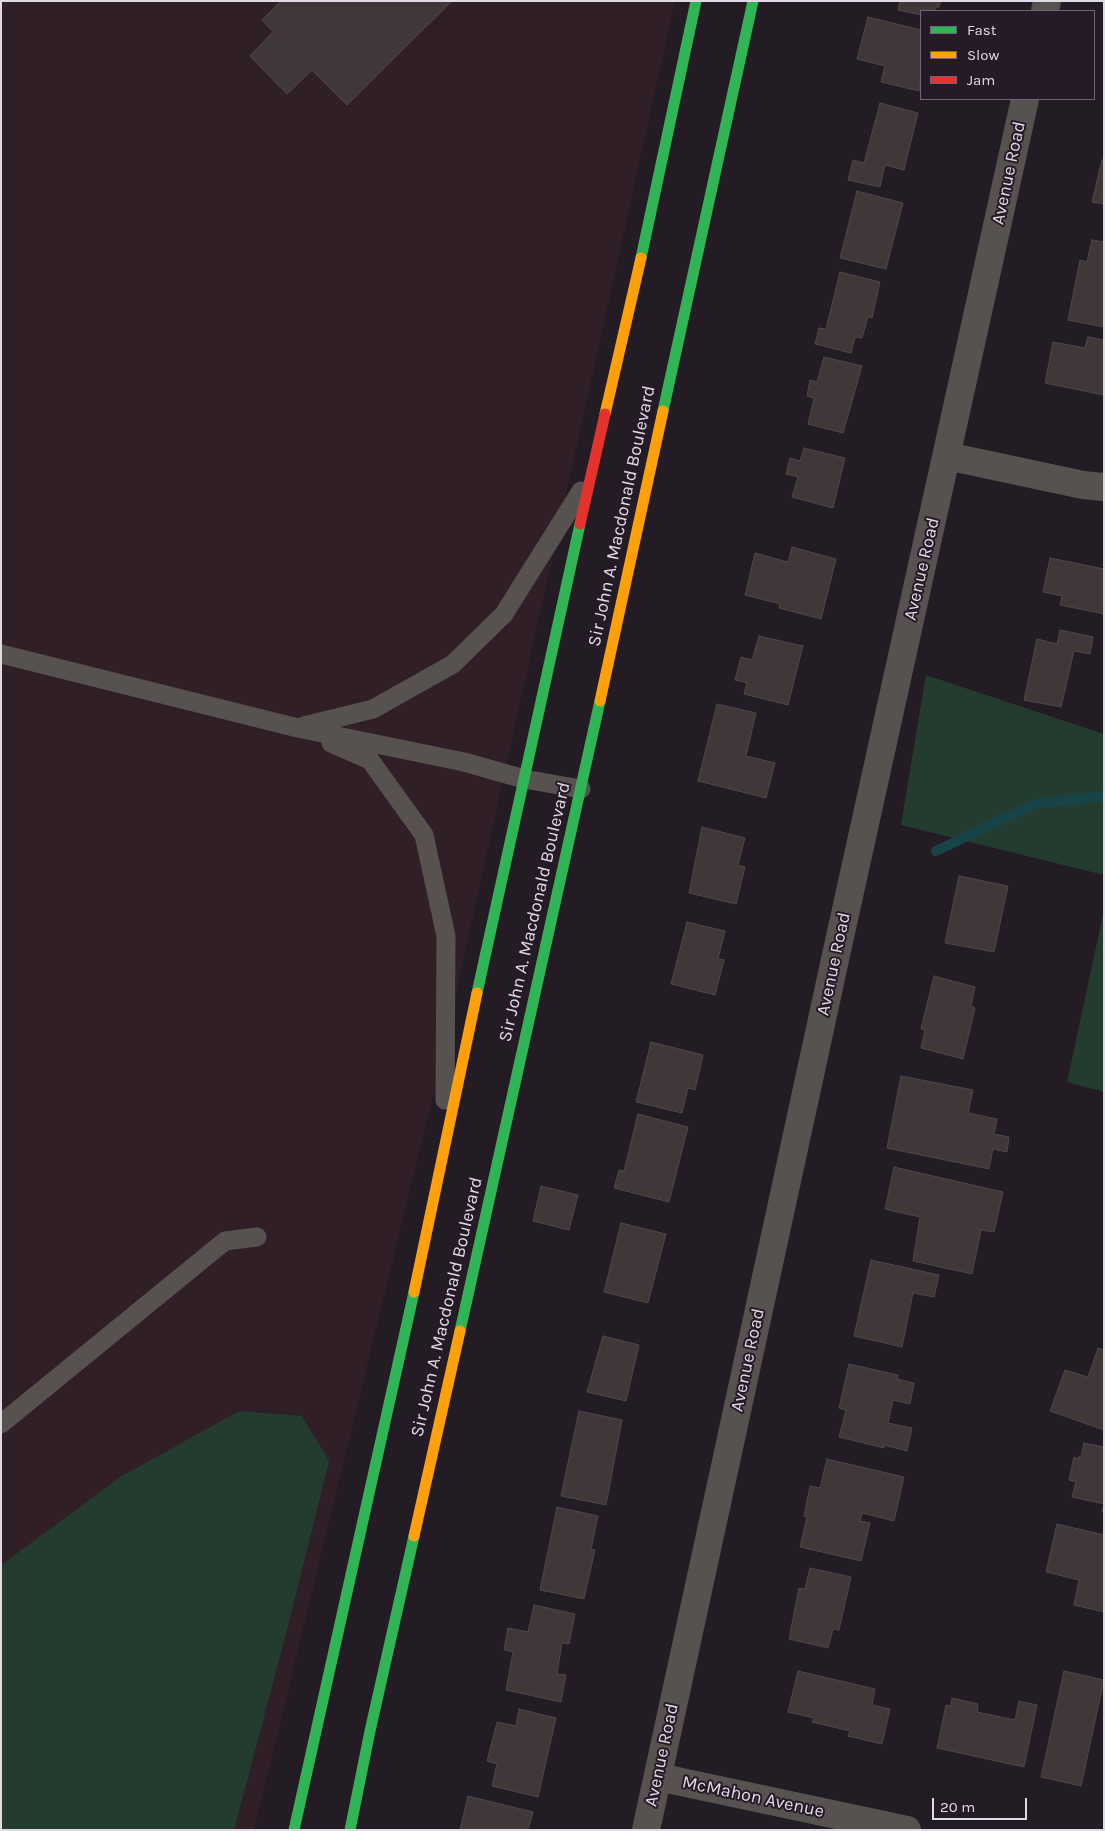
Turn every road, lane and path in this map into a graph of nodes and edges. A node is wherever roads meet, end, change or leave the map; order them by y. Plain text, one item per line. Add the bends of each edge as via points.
1 (696, 1) edge
2 (753, 1) edge
3 (1026, 100) edge
4 (947, 456) junction
5 (590, 477) junction
6 (1104, 487) edge
7 (1, 654) edge
8 (298, 728) junction
9 (524, 778) junction
10 (581, 789) junction
11 (445, 1140) junction
12 (257, 1237) dead end
13 (4, 1420) edge
14 (658, 1777) junction
15 (294, 1830) edge
16 (350, 1830) edge
17 (646, 1830) edge
18 (907, 1830) edge

1 - 5 main road, Sir John A. Macdonald Boulevard
2 - 10 main road, Sir John A. Macdonald Boulevard
3 - 4 street, Avenue Road
4 - 6 street
4 - 14 street, Avenue Road
5 - 8 lane via 504,614 453,664 373,709
5 - 9 main road, Sir John A. Macdonald Boulevard
7 - 8 lane
8 - 9 lane via 464,762
8 - 11 lane via 370,760 424,835 446,936
9 - 10 lane
9 - 11 main road, Sir John A. Macdonald Boulevard
10 - 16 main road, Sir John A. Macdonald Boulevard
11 - 15 main road, Sir John A. Macdonald Boulevard
12 - 13 lane via 225,1241
14 - 17 street, Avenue Road
14 - 18 street, McMahon Avenue

